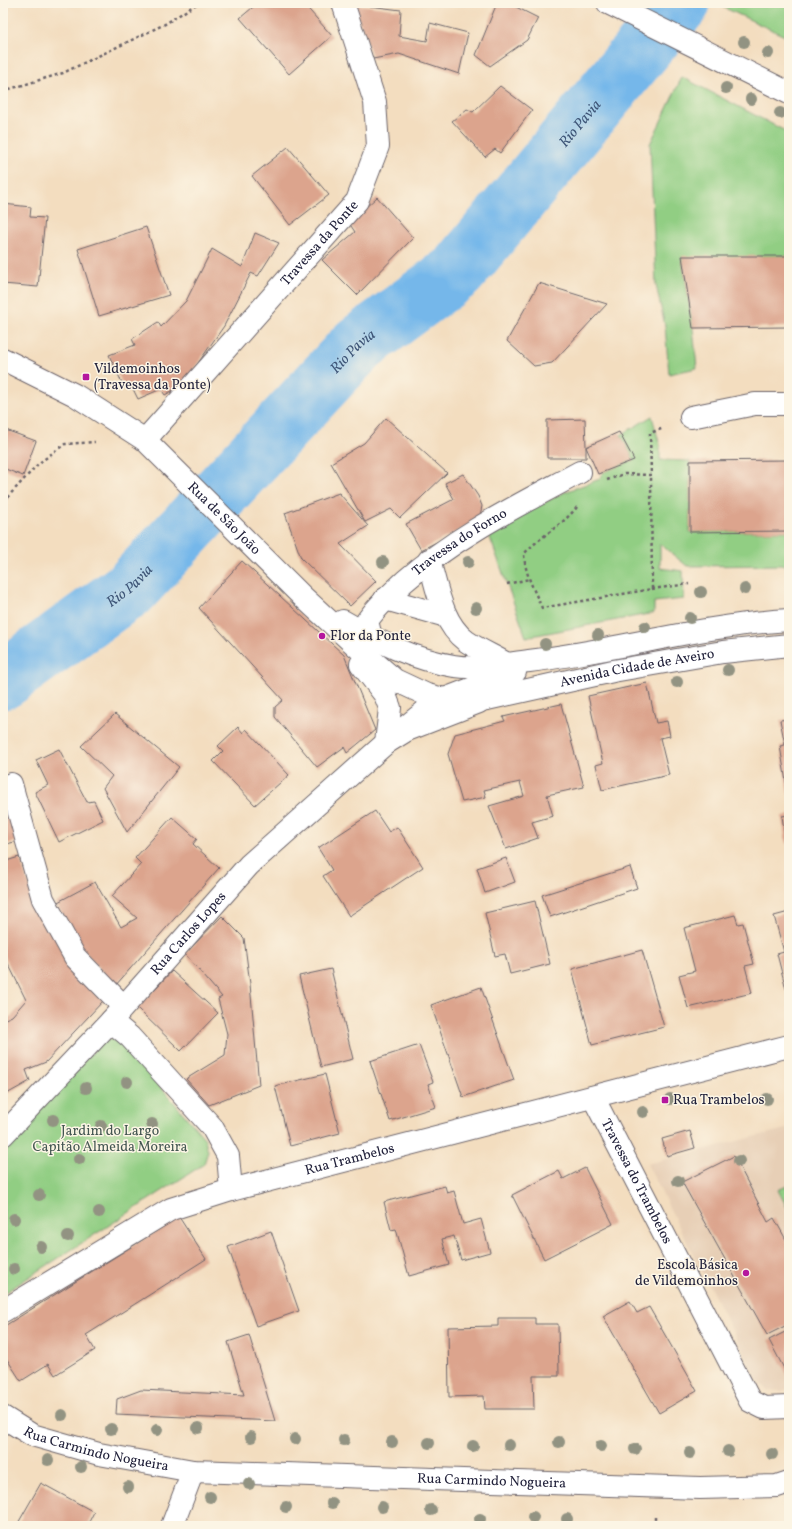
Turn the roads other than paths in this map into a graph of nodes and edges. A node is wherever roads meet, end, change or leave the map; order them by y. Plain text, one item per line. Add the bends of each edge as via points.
1 (343, 3) edge
2 (608, 3) edge
3 (789, 94) edge
4 (3, 359) edge
5 (789, 404) edge
6 (691, 417) road end
7 (145, 440) junction
8 (580, 472) dead end
9 (429, 560) junction
10 (302, 596) junction
11 (385, 599) junction
12 (446, 616) junction
13 (789, 620) edge
14 (371, 637) junction
15 (789, 645) edge
16 (551, 659) junction
17 (507, 664) junction
18 (487, 699) junction
19 (442, 700) junction
20 (386, 743) junction
21 (11, 784) dead end
22 (117, 1013) junction
23 (789, 1046) edge
24 (593, 1097) junction
25 (7, 1123) edge
26 (232, 1190) junction
27 (3, 1311) edge
28 (789, 1407) edge
29 (3, 1417) edge
30 (193, 1471) junction
31 (789, 1482) edge
32 (172, 1526) edge

1 - 7 street, Travessa da Ponte via 375,102 378,146 356,201
2 - 3 street
4 - 7 street, Rua de São João via 75,396
5 - 6 street via 756,404
7 - 10 street, Rua de São João
8 - 9 street, Travessa do Forno via 479,527
9 - 11 street, Travessa do Forno
9 - 12 street
10 - 14 street, Avenida Cidade de Aveiro
10 - 19 street, Avenida Cidade de Aveiro via 395,680
10 - 20 street via 373,677 385,695 390,708
11 - 12 street
11 - 14 street, Travessa do Forno via 367,621
12 - 17 street via 454,630 467,641
13 - 16 street, Avenida Cidade de Aveiro via 727,626
14 - 17 street, Avenida Cidade de Aveiro via 397,651 455,666
15 - 18 street, Avenida Cidade de Aveiro via 723,652 613,671
16 - 17 street, Avenida Cidade de Aveiro
16 - 19 street, Avenida Cidade de Aveiro
18 - 19 street, Avenida Cidade de Aveiro via 457,702
18 - 20 street, Avenida Cidade de Aveiro via 407,730
19 - 20 street, Avenida Cidade de Aveiro
20 - 22 street, Rua Carlos Lopes via 249,865
21 - 22 street via 43,898 75,957
22 - 25 street, Rua Carlos Lopes
22 - 26 street via 130,1037 212,1127 228,1156
23 - 24 street, Rua Trambelos
24 - 26 street, Rua Trambelos
24 - 28 street, Travessa do Trambelos via 750,1400 764,1408
26 - 27 street, Rua Trambelos via 171,1209
29 - 30 street, Rua Carmindo Nogueira via 39,1437 99,1454
30 - 31 street, Rua Carmindo Nogueira via 692,1487 777,1486
30 - 32 street

